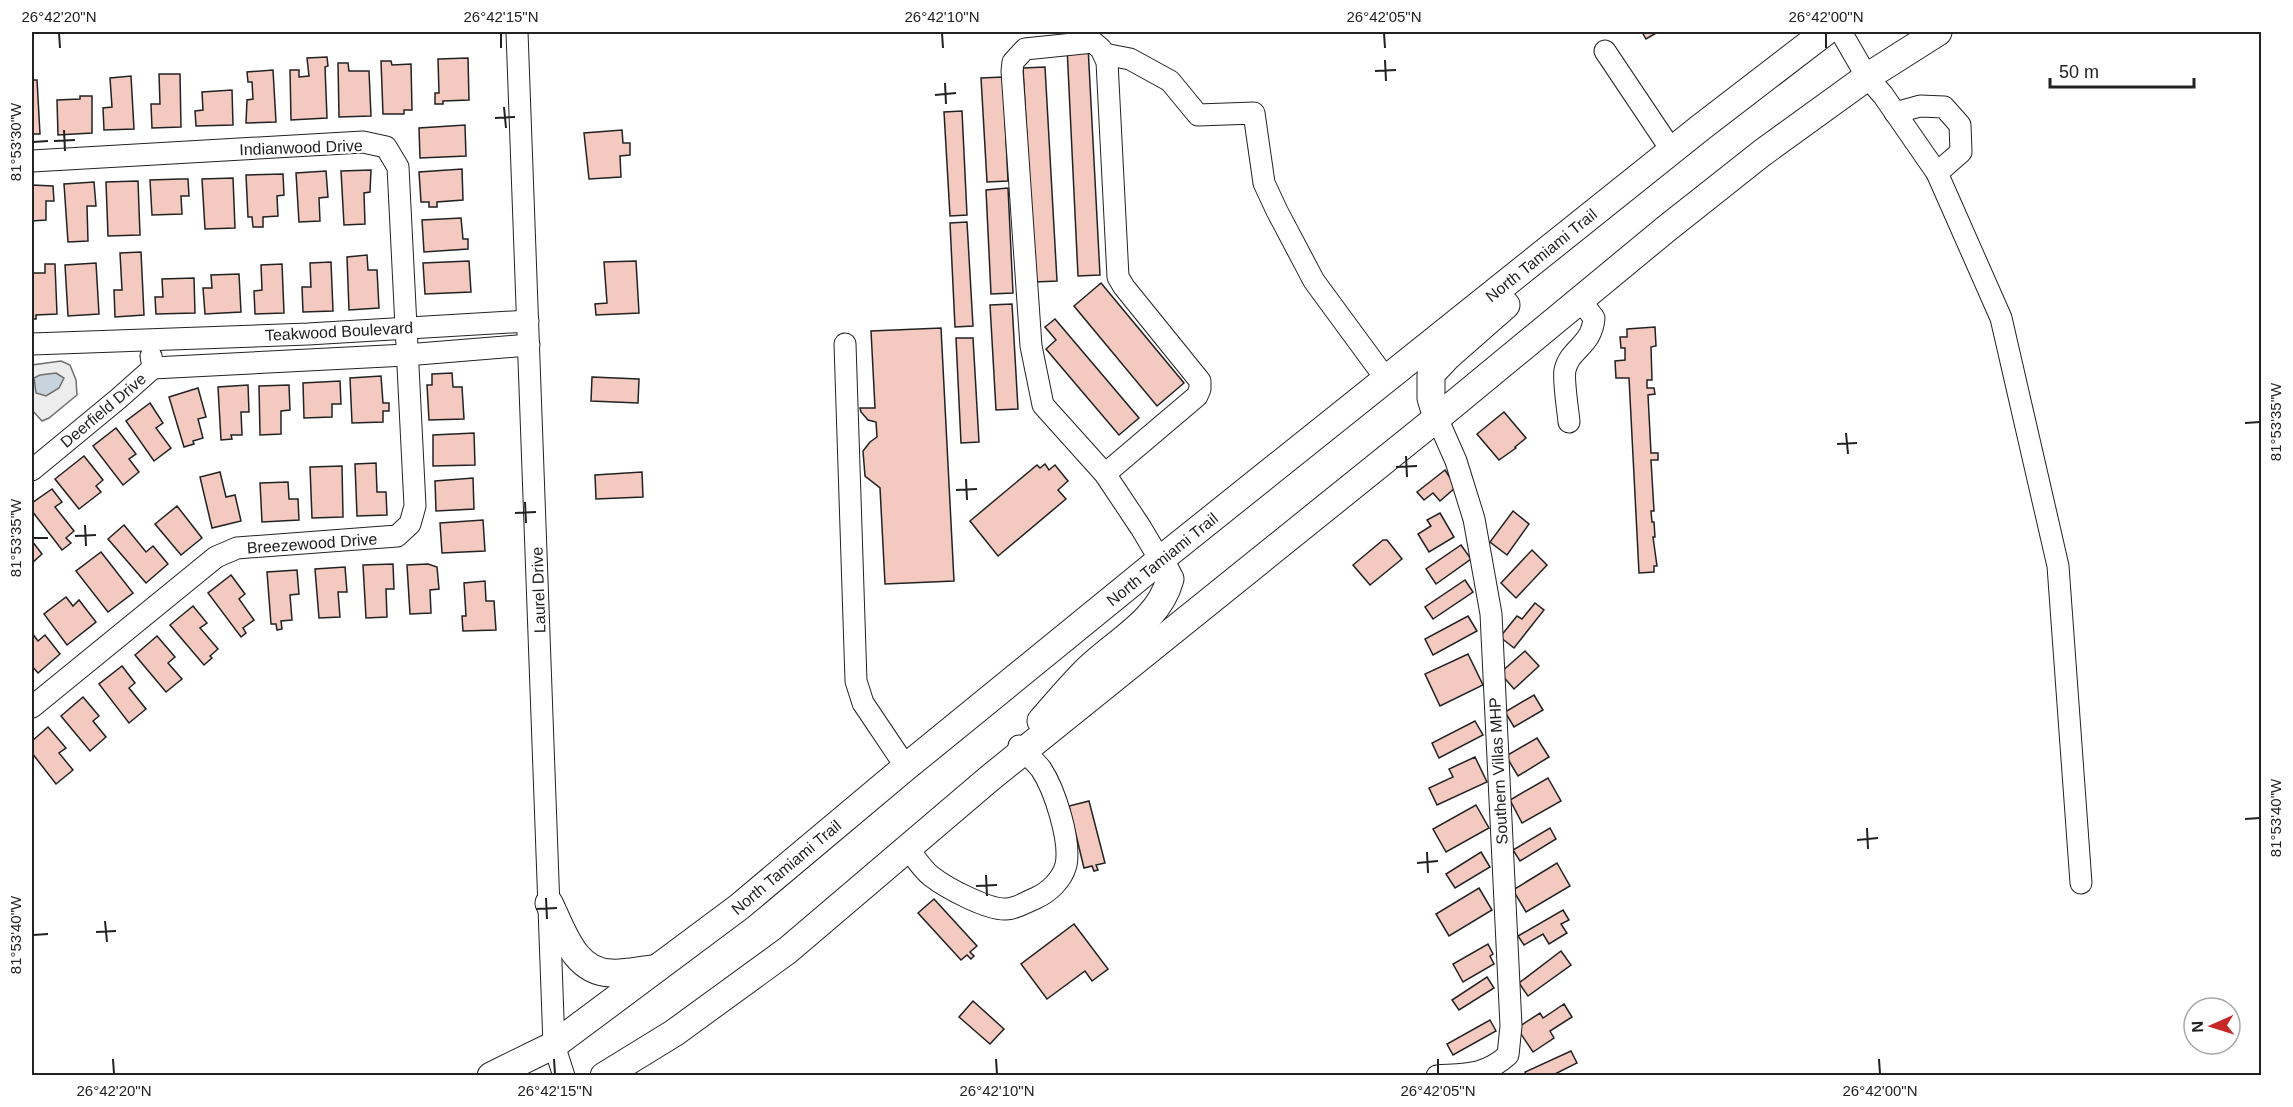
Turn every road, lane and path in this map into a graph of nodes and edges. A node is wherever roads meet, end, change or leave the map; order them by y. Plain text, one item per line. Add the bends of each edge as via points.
1 (517, 32) edge
2 (1826, 32) edge
3 (1842, 32) edge
4 (1938, 32) edge
5 (1605, 51) dead end
6 (1104, 54) junction
7 (1867, 78) junction
8 (1895, 112) junction
9 (1672, 150) junction
10 (32, 161) edge
11 (1937, 173) junction
12 (1562, 238) junction
13 (1580, 300) junction
14 (528, 321) junction
15 (406, 328) junction
16 (149, 339) junction
17 (32, 344) edge
18 (845, 344) dead end
19 (529, 345) junction
20 (406, 354) junction
21 (153, 368) junction
22 (1386, 379) junction
23 (1437, 418) junction
24 (1569, 422) dead end
25 (32, 470) edge
26 (1105, 474) junction
27 (1160, 560) junction
28 (32, 708) edge
29 (1021, 749) junction
30 (906, 767) junction
31 (908, 849) junction
32 (2080, 883) dead end
33 (549, 903) junction
34 (654, 969) junction
35 (554, 1045) junction
36 (491, 1076) edge
37 (564, 1076) edge
38 (604, 1076) edge
39 (1437, 1076) edge

1 - 14 street, Laurel Drive
2 - 9 main road, North Tamiami Trail
3 - 7 street
4 - 7 main road
5 - 9 street
6 - 22 street via 1130,59 1170,81 1198,115 1254,113 1264,183 1277,212 1314,281
6 - 26 street via 1118,277 1200,381 1197,396
6 - 26 street via 1093,42 1025,49 1013,62 1012,71 1031,346 1038,386 1043,405
7 - 8 street
7 - 13 main road via 1762,153
8 - 11 street
8 - 11 street via 1920,105 1944,107 1960,125 1961,152
9 - 12 main road, North Tamiami Trail
10 - 15 street, Indianwood Drive via 363,142 386,147 398,167
11 - 32 street via 2001,318 2058,566
12 - 22 main road, North Tamiami Trail
12 - 23 main road via 1534,281 1431,374 1431,398
13 - 23 main road
13 - 24 street via 1594,318 1589,338 1573,354 1565,370
14 - 15 street, Teakwood Boulevard
14 - 19 street, Laurel Drive
15 - 16 street, Teakwood Boulevard
15 - 20 street, Breezewood Drive
16 - 17 street, Teakwood Boulevard
16 - 21 street, Deerfield Drive
18 - 30 street via 856,681 863,703
19 - 20 street, Teakwood Boulevard
19 - 33 street, Laurel Drive
20 - 21 street, Teakwood Boulevard
20 - 28 street, Breezewood Drive via 415,506 410,524 398,536 237,548 216,557
21 - 25 street, Deerfield Drive
22 - 27 main road, North Tamiami Trail
23 - 29 main road
23 - 39 street, Southern Villas MHP via 1456,461 1474,519 1491,614 1511,1026 1508,1055 1496,1065 1478,1073
26 - 27 street
27 - 29 main road via 1170,579 1149,616 1085,672
27 - 30 main road, North Tamiami Trail
29 - 31 main road
29 - 31 street via 1041,769 1051,787 1067,853 1058,881 1043,895 1009,909 994,909 931,876
30 - 34 main road, North Tamiami Trail via 739,908
31 - 38 main road via 788,950 674,1033
33 - 34 main road via 572,951 584,965 609,973
33 - 35 street, Laurel Drive
34 - 35 main road, North Tamiami Trail
35 - 36 main road, North Tamiami Trail
35 - 37 street, Laurel Drive

